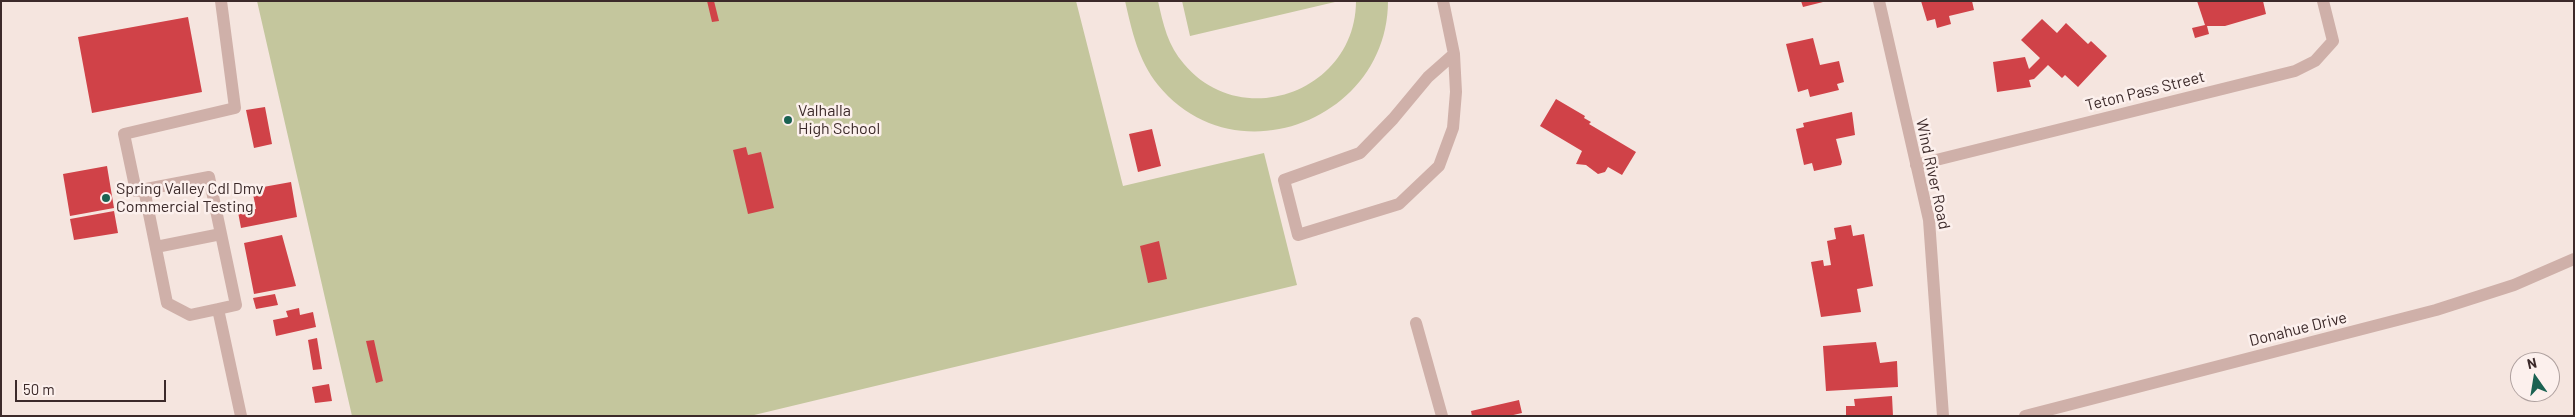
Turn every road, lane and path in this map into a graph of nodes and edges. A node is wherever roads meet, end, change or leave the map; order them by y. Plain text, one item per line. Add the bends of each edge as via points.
1 (222, 1) edge
2 (1443, 1) edge
3 (1878, 1) edge
4 (2323, 1) edge
5 (1454, 54) junction
6 (1916, 165) junction
7 (144, 189) junction
8 (221, 234) junction
9 (156, 246) junction
10 (2574, 259) edge
11 (218, 309) junction
12 (1416, 323) dead end
13 (242, 416) edge
14 (1442, 416) edge
15 (1943, 416) edge
16 (2025, 416) edge

1 - 7 street via 235,108 124,134 136,191
2 - 5 street
3 - 6 street, Wind River Road
4 - 6 street, Teton Pass Street via 2333,41 2315,61 2295,71
5 - 5 street via 1456,92 1453,128 1439,166 1399,204 1298,235 1284,180 1360,153 1428,77
6 - 15 street, Wind River Road via 1929,220
7 - 8 street via 210,176
7 - 9 street
8 - 9 street
8 - 11 street via 236,305
9 - 11 street via 167,303 190,315
10 - 16 street, Donahue Drive via 2514,285 2436,310
11 - 13 street
12 - 14 street

